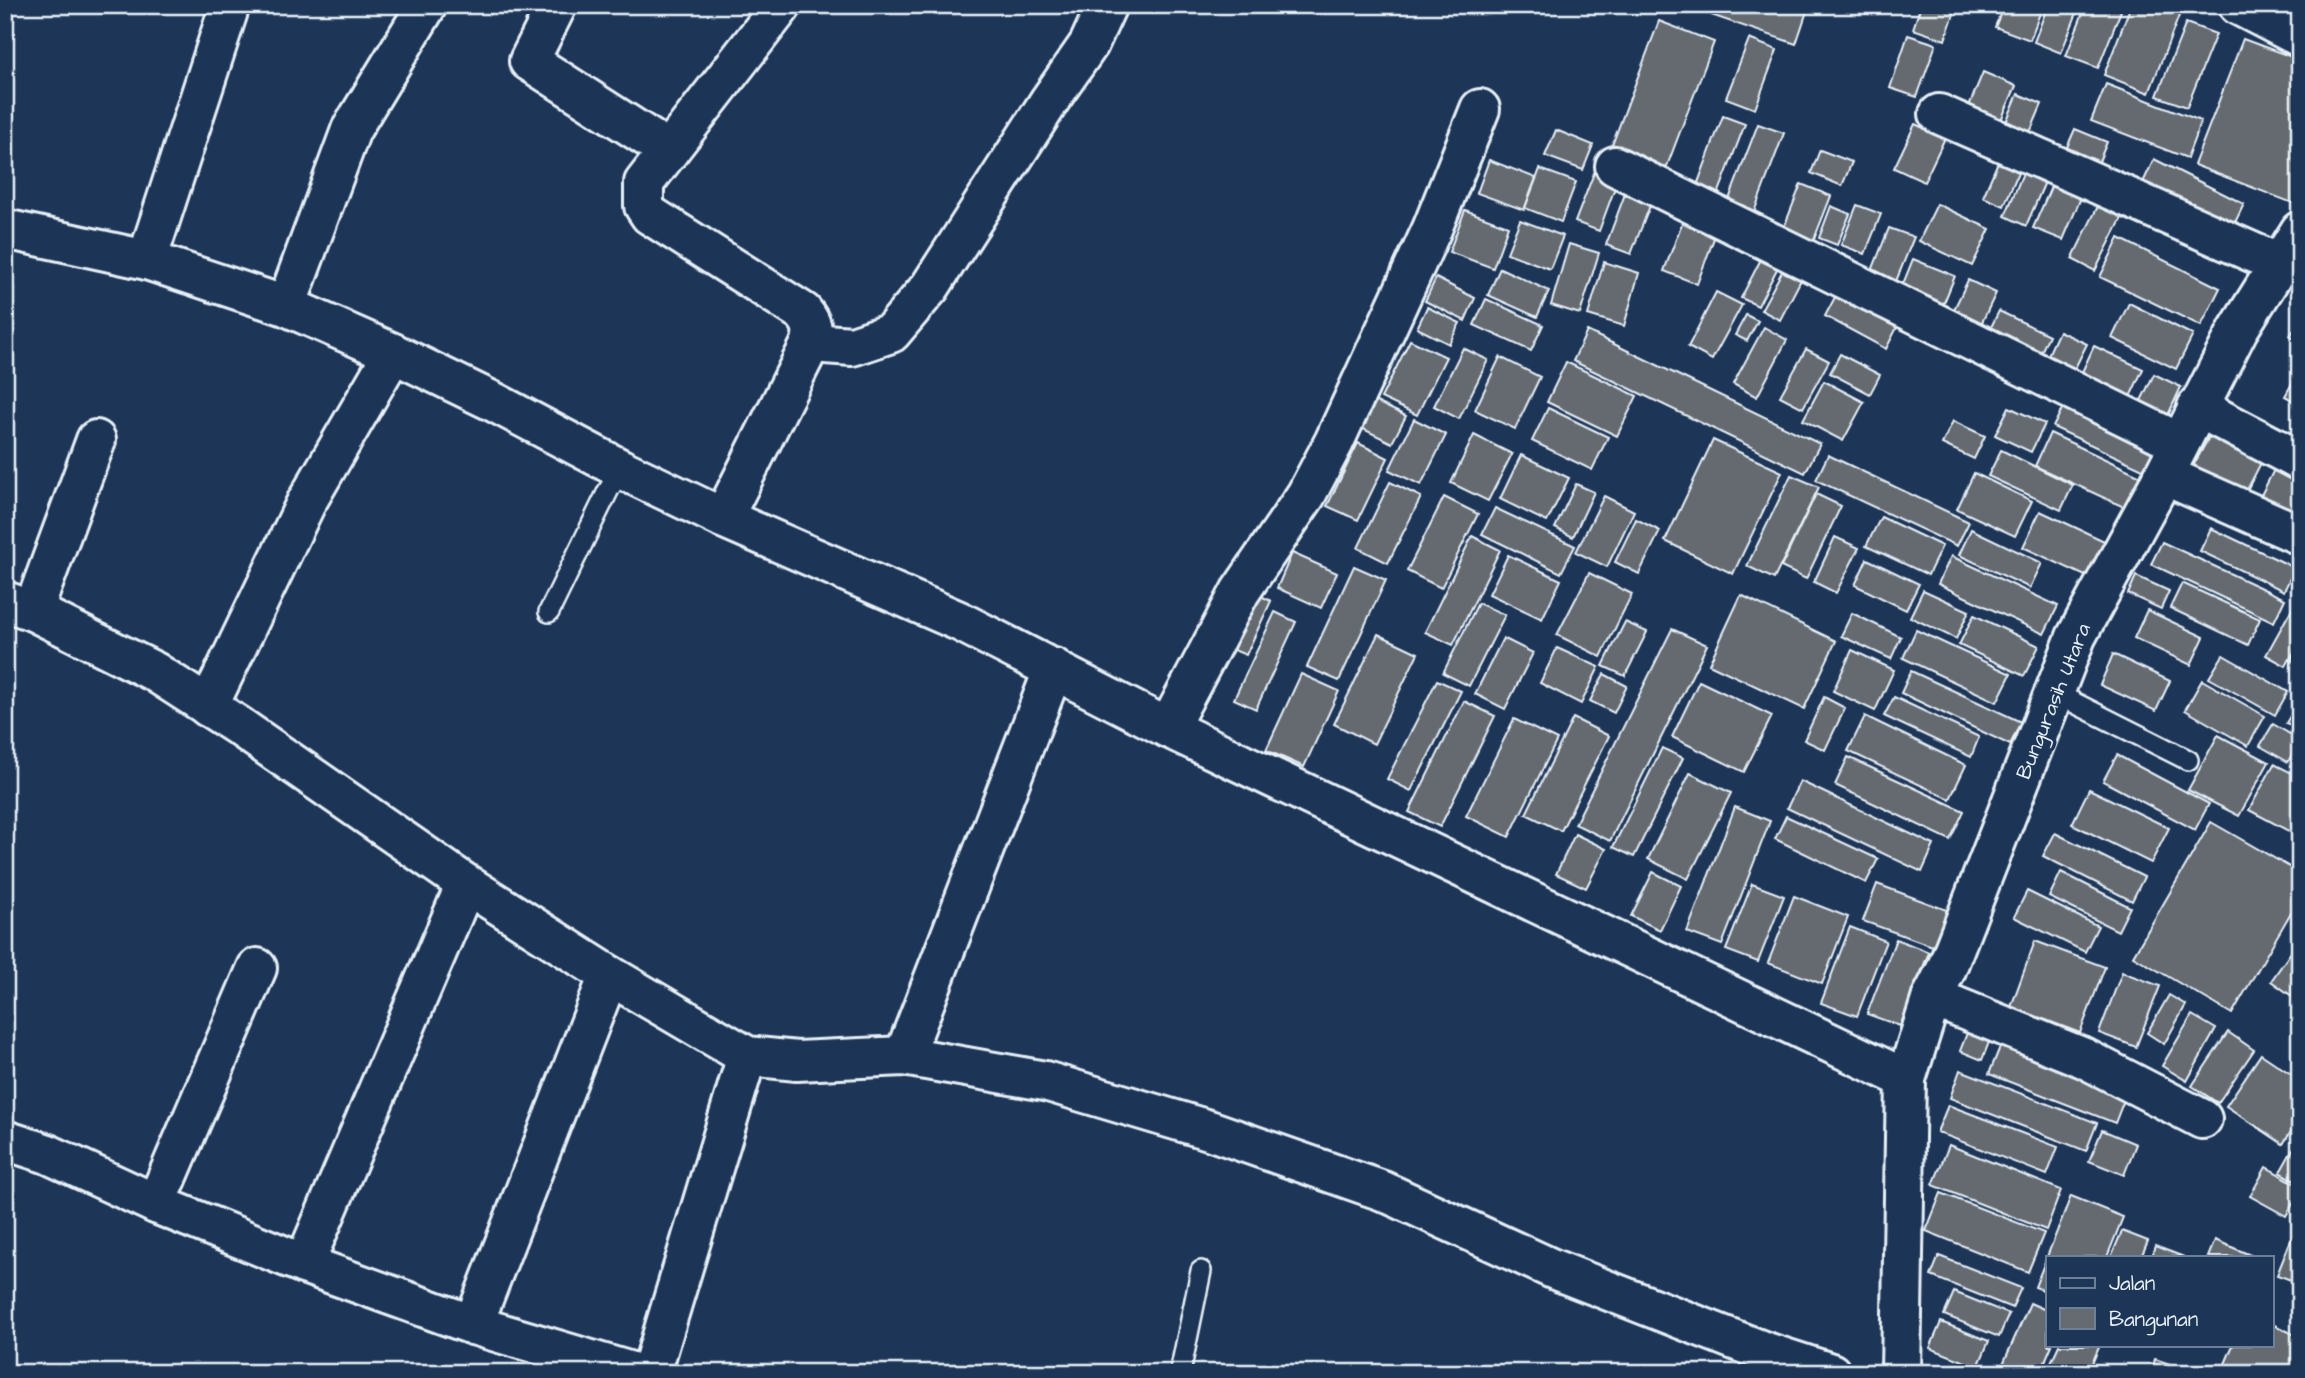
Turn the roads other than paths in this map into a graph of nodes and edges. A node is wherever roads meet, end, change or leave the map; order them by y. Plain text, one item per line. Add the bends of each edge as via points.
1 (230, 5) edge
2 (427, 5) edge
3 (557, 5) edge
4 (782, 5) edge
5 (1107, 5) edge
6 (2238, 5) edge
7 (2300, 37) edge
8 (1480, 109) dead end
9 (1939, 114) dead end
10 (669, 151) junction
11 (1615, 166) dead end
12 (5, 229) edge
13 (2300, 231) edge
14 (147, 260) junction
15 (2279, 264) junction
16 (286, 306) junction
17 (811, 343) junction
18 (393, 353) junction
19 (2197, 407) junction
20 (96, 440) dead end
21 (2172, 459) junction
22 (2300, 461) edge
23 (621, 470) junction
24 (723, 518) junction
25 (2300, 535) edge
26 (19, 606) edge
27 (550, 612) dead end
28 (1054, 668) junction
29 (2055, 693) junction
30 (208, 707) junction
31 (1168, 728) junction
32 (2189, 760) dead end
33 (466, 884) junction
34 (257, 968) dead end
35 (609, 975) junction
36 (1932, 996) junction
37 (747, 1056) junction
38 (904, 1056) junction
39 (1906, 1079) junction
40 (2203, 1119) dead end
41 (5, 1140) edge
42 (156, 1204) junction
43 (304, 1264) junction
44 (1201, 1271) dead end
45 (473, 1325) junction
46 (635, 1373) edge
47 (651, 1373) edge
48 (1180, 1373) edge
49 (1831, 1373) edge
50 (1901, 1373) edge

1 - 14 street
2 - 16 street via 351,130
3 - 10 street via 528,61
4 - 10 street
5 - 17 street via 1089,44 930,287 891,333 852,346
6 - 7 street
8 - 31 street via 1432,229 1334,442 1306,495 1240,592
9 - 15 street
10 - 17 street via 644,183 643,206 650,215 803,312 814,331
11 - 21 street
12 - 14 street
13 - 15 street, Bungurasih Utara
14 - 16 street
15 - 19 street, Bungurasih Utara
16 - 18 street
17 - 24 street
18 - 23 street
18 - 30 street via 306,503
19 - 21 street, Bungurasih Utara
19 - 22 street
20 - 26 street
21 - 25 street
21 - 29 street, Bungurasih Utara via 2076,637
23 - 24 street
23 - 27 lane
24 - 28 street via 959,621
26 - 30 street via 155,672
28 - 31 street
28 - 38 street
29 - 32 lane
29 - 36 street, Bungurasih Utara
30 - 33 street
31 - 39 street
33 - 35 street
33 - 43 street
34 - 42 street
35 - 37 street
35 - 45 street
36 - 39 street, Bungurasih Utara
36 - 40 street via 2084,1058
37 - 38 street via 797,1061
37 - 47 street
38 - 49 street via 1045,1081 1209,1130 1383,1191 1553,1269
39 - 50 street, Bungurasih Utara
41 - 42 street via 48,1154
42 - 43 street
43 - 45 street
44 - 48 lane
45 - 46 street

